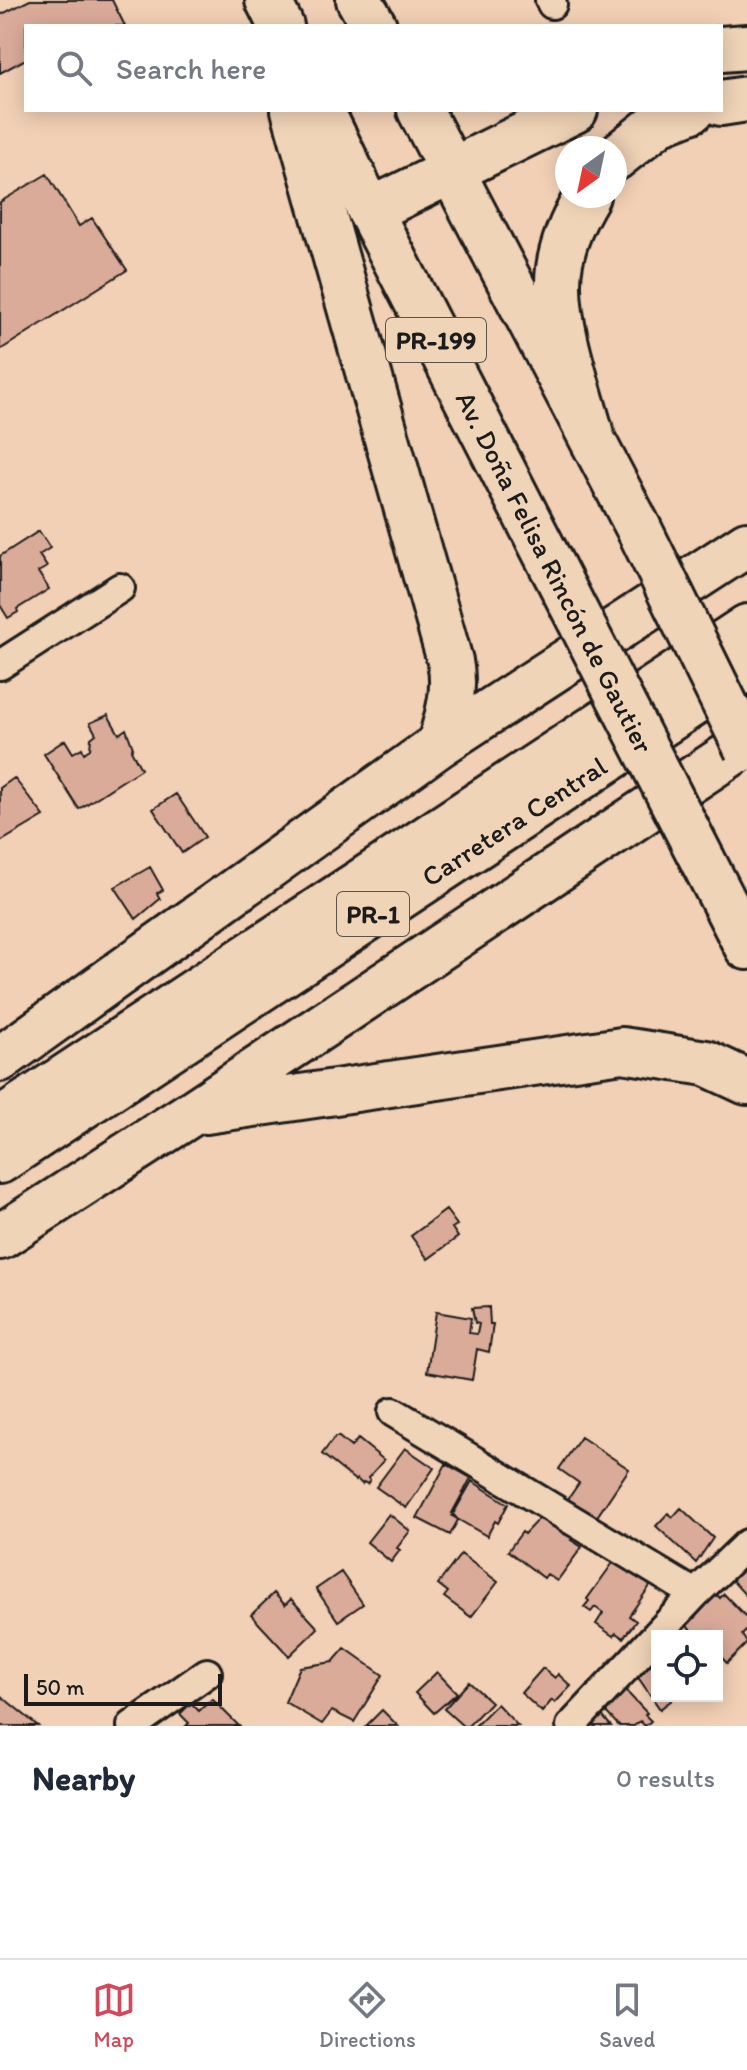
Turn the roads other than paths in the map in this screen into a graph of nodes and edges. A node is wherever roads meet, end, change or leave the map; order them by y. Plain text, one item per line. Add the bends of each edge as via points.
1 (268, 0) edge
2 (359, 0) edge
3 (280, 24) edge
4 (373, 24) edge
5 (747, 47) edge
6 (723, 49) edge
7 (747, 99) edge
8 (723, 103) edge
9 (295, 112) edge
10 (322, 112) edge
11 (421, 112) edge
12 (571, 112) edge
13 (685, 112) edge
14 (627, 148) edge
15 (454, 171) junction
16 (582, 208) edge
17 (370, 211) junction
18 (592, 438) junction
19 (747, 544) edge
20 (120, 588) dead end
21 (747, 627) edge
22 (0, 665) edge
23 (747, 668) edge
24 (747, 743) edge
25 (440, 744) junction
26 (747, 749) edge
27 (747, 947) edge
28 (0, 1059) edge
29 (747, 1082) edge
30 (192, 1113) junction
31 (0, 1120) edge
32 (0, 1161) edge
33 (0, 1237) edge
34 (393, 1412) dead end
35 (747, 1544) edge
36 (695, 1594) junction
37 (207, 1673) dead end
38 (132, 1726) edge
39 (571, 1726) edge

1 - 3 main road
2 - 4 main road
5 - 6 main road
7 - 8 main road
9 - 25 main road via 450,661 454,686
10 - 17 main road, Av. Doña Felisa Rincón de Gautier / PR-199
11 - 15 main road, PR-199
12 - 15 main road
13 - 14 main road via 646,131
15 - 17 main road
15 - 18 main road, PR-199
16 - 18 main road via 558,280 567,345
17 - 27 main road, Av. Doña Felisa Rincón de Gautier / PR-199, bridge
18 - 26 main road, PR-199, bridge
19 - 25 main road
20 - 22 street
21 - 31 main road, Carretera Central / PR-1
23 - 32 main road, Carretera Central / PR-1
24 - 30 main road
25 - 28 main road
29 - 30 main road via 706,1063 622,1050
30 - 33 main road
34 - 36 street
35 - 36 street
36 - 39 street
37 - 38 street

